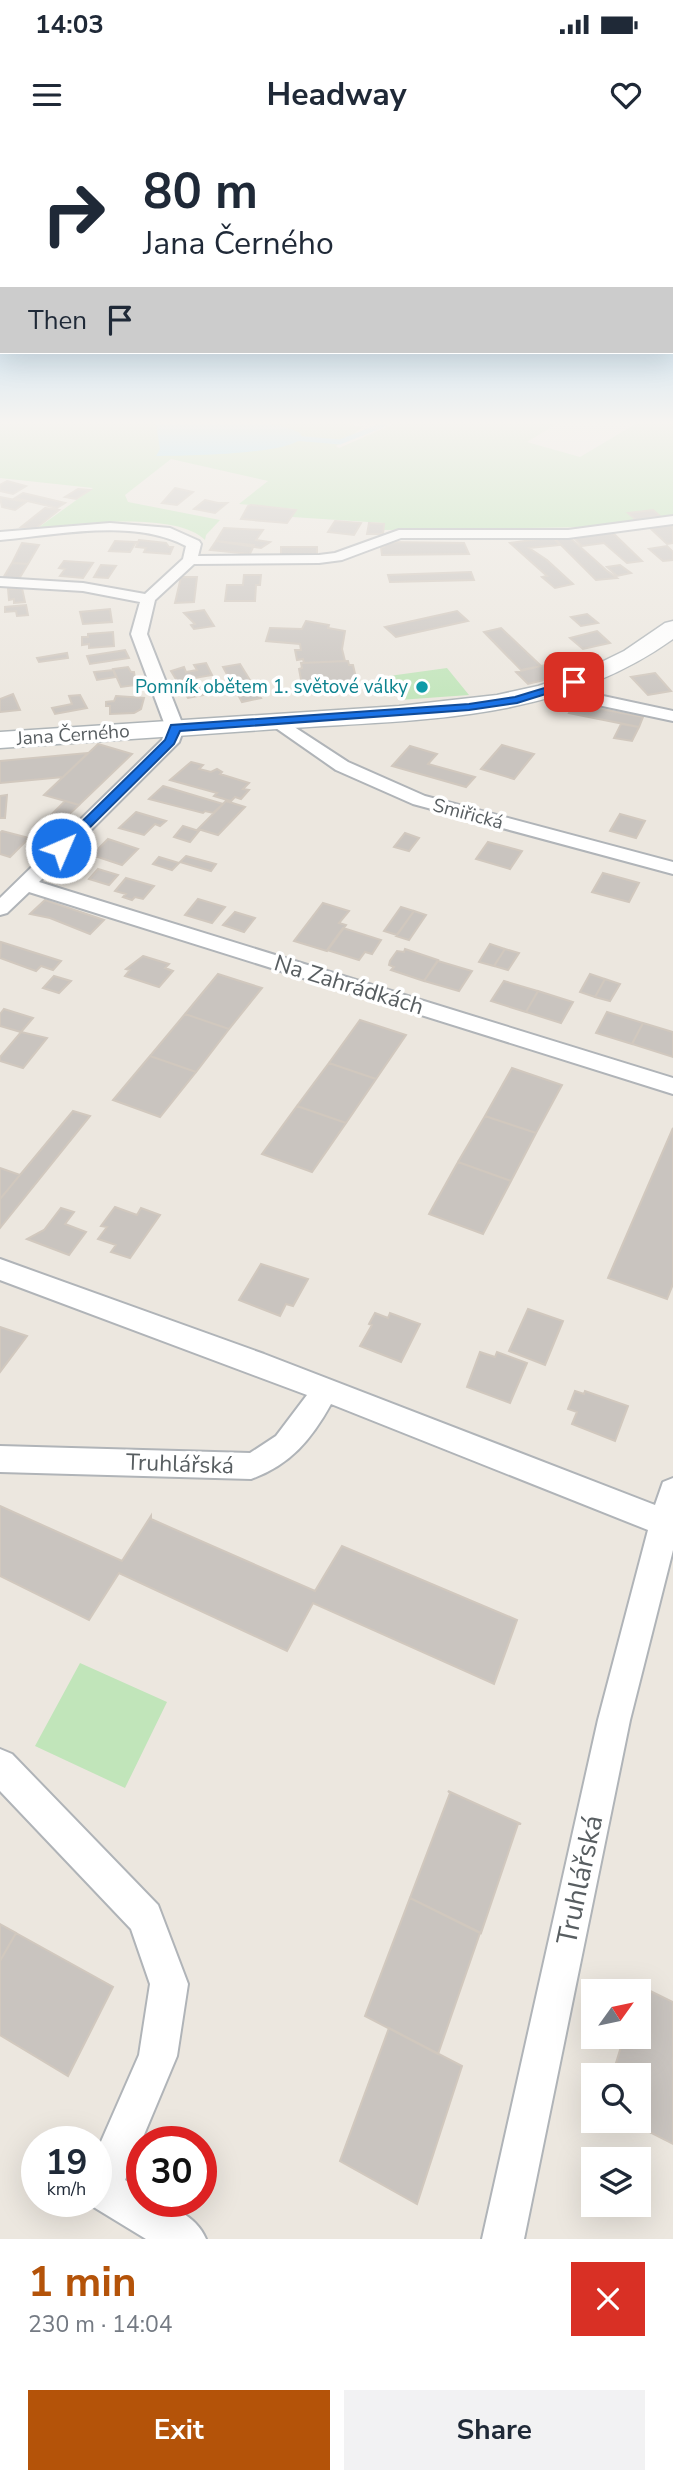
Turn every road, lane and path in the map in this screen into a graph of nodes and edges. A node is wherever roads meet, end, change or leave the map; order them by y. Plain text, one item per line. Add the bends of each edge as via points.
1 (666, 521) edge
2 (0, 536) edge
3 (190, 560) junction
4 (0, 582) edge
5 (148, 599) junction
6 (673, 628) edge
7 (552, 690) junction
8 (673, 716) edge
9 (279, 722) junction
10 (175, 728) junction
11 (0, 740) edge
12 (673, 869) edge
13 (25, 884) junction
14 (0, 909) edge
15 (673, 1086) edge
16 (0, 1269) edge
17 (324, 1390) junction
18 (7, 1459) edge
19 (670, 1513) edge
20 (0, 1766) edge
21 (185, 2239) edge
22 (503, 2239) edge

1 - 3 street via 568,534 399,534 319,559
2 - 3 street via 83,528 151,529 194,544
3 - 5 street
4 - 5 street via 83,587
5 - 10 street via 139,634
6 - 7 street, Jana Černého via 597,673
7 - 8 street
7 - 9 street, Jana Černého via 469,707
9 - 10 street, Jana Černého
9 - 12 street, Smiřická via 342,766 419,800
10 - 11 street, Jana Černého
10 - 13 street via 170,742
13 - 14 street
13 - 15 street, Na Zahrádkách
16 - 17 street, Truhlářská
17 - 18 street, Truhlářská via 296,1436 268,1460 251,1466
17 - 19 street, Truhlářská
19 - 22 street, Truhlářská via 614,1720
20 - 21 street via 145,1918 169,1984 158,2056 101,2189

